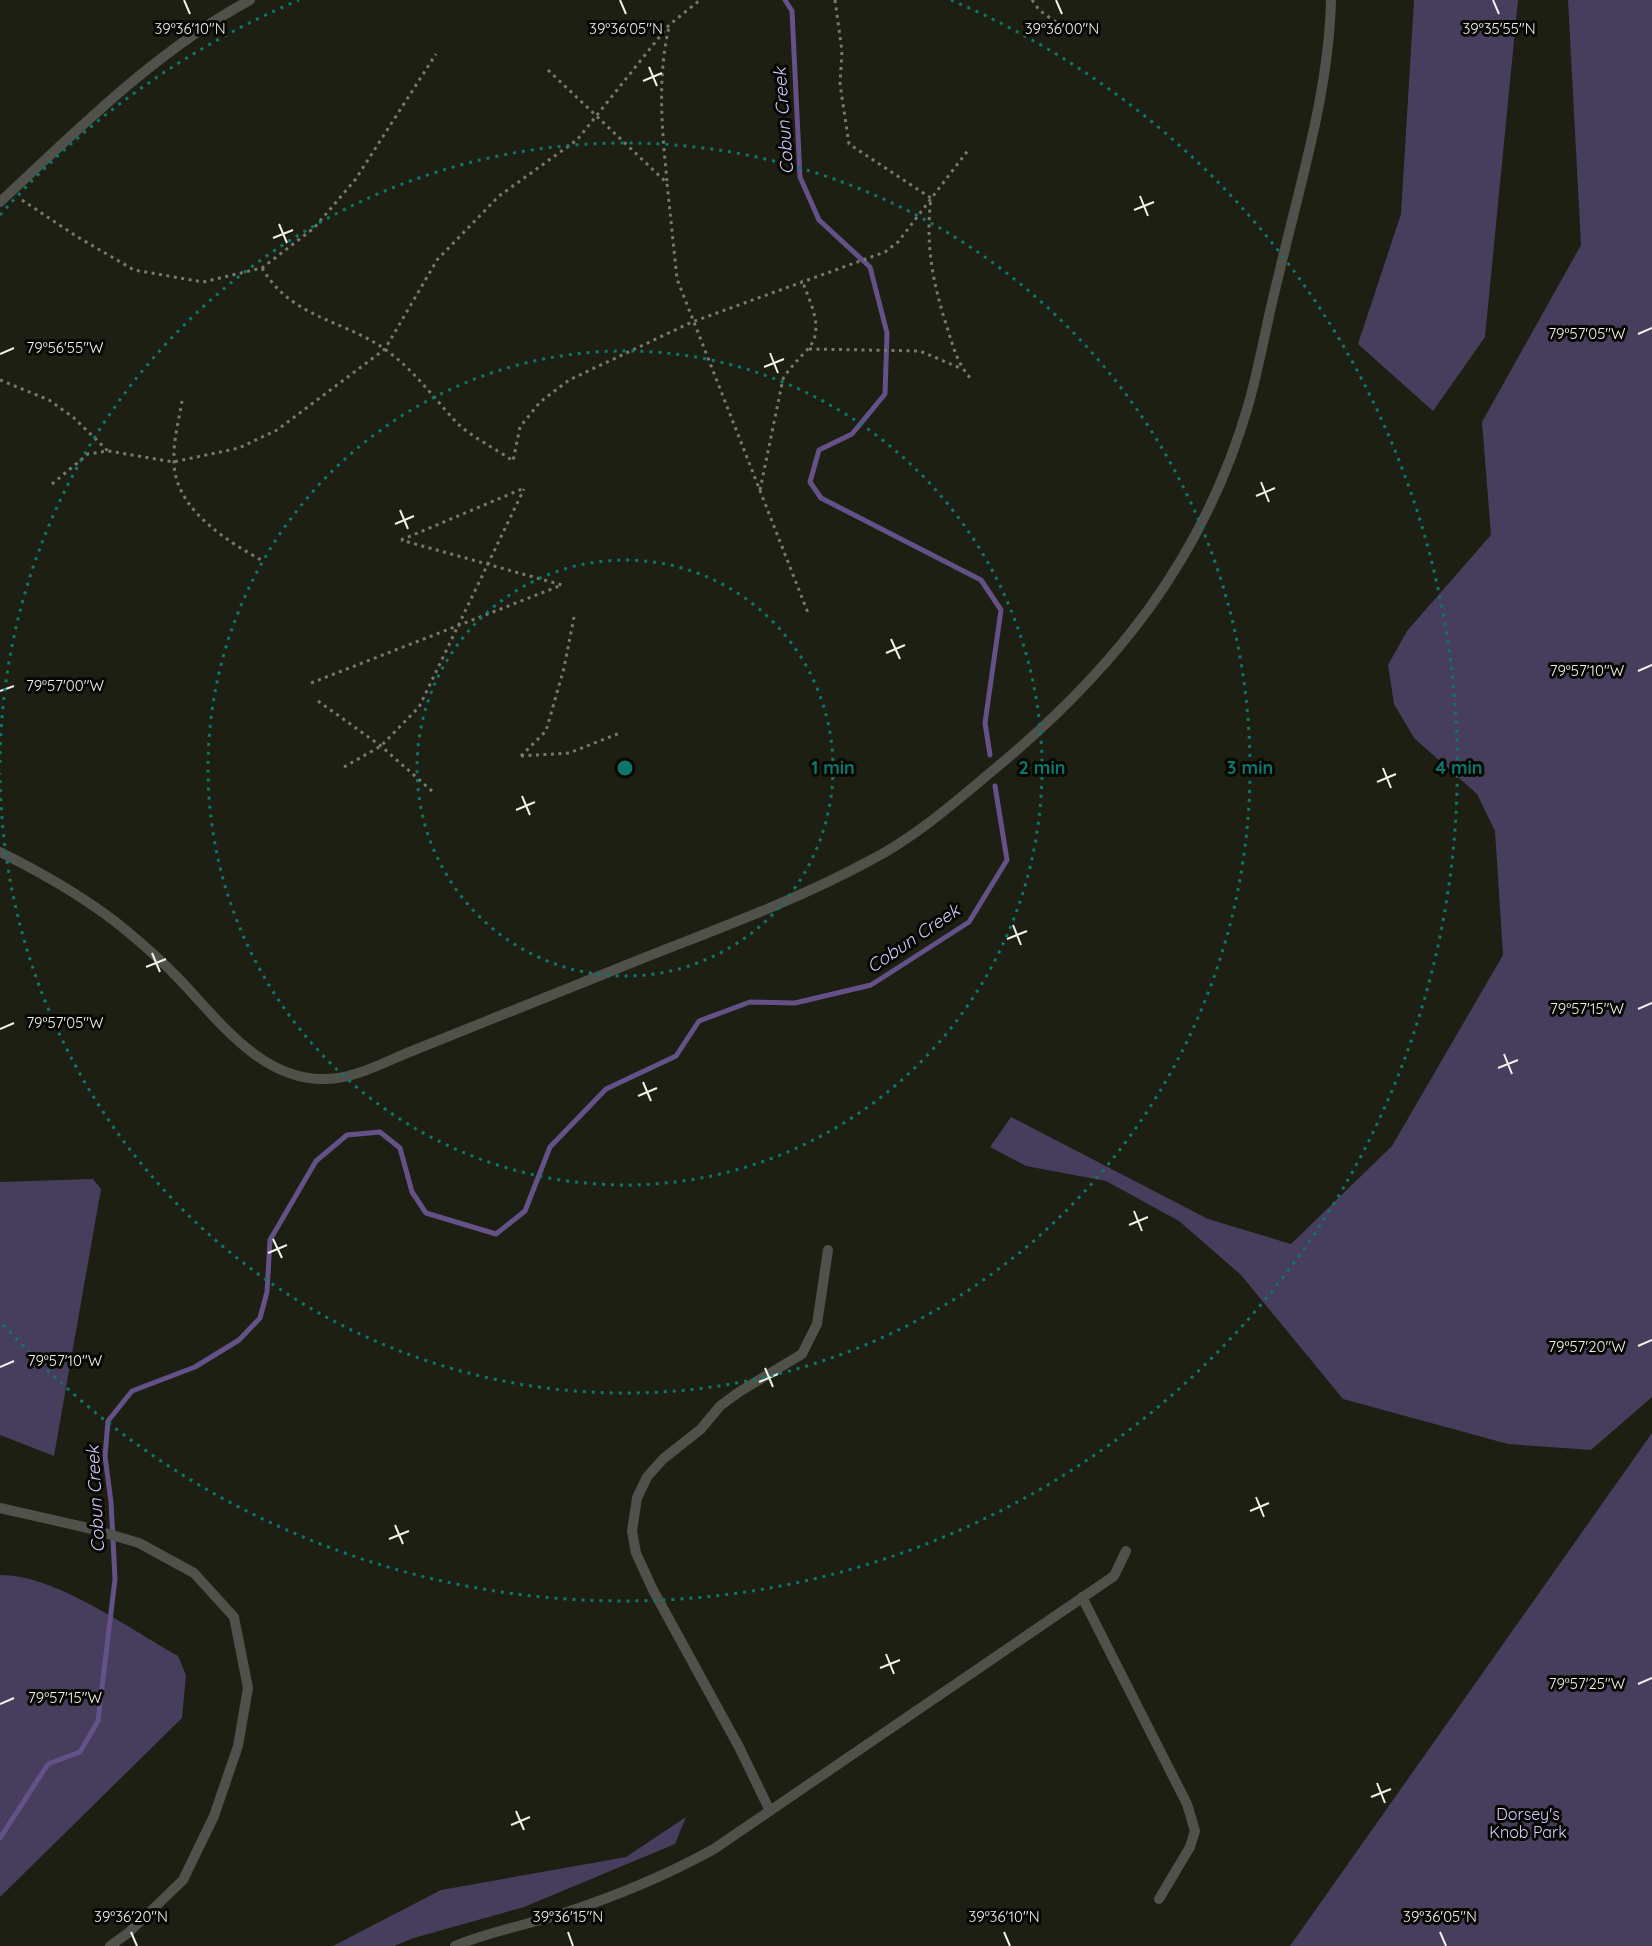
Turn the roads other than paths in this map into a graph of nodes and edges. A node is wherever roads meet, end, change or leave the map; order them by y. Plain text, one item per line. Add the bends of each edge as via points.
1 (250, 0) edge
2 (1330, 0) edge
3 (0, 202) edge
4 (0, 852) edge
5 (828, 1250) dead end
6 (0, 1508) edge
7 (1126, 1551) dead end
8 (1082, 1597) junction
9 (770, 1811) junction
10 (1159, 1899) dead end
11 (110, 1946) edge
12 (455, 1946) edge

1 - 3 lane via 137,77
2 - 4 lane via 1321,91 1248,406 1198,531 1162,594 1114,656 1062,709 916,832 874,859 819,886 360,1072 326,1079 285,1072 248,1050 125,929 76,895
5 - 9 lane via 816,1324 802,1354 720,1406 701,1429 663,1459 647,1477 637,1498 632,1531 636,1553 653,1590 740,1747
6 - 11 lane via 139,1543 194,1572 234,1617 248,1688 238,1746 214,1816 183,1880
7 - 8 lane via 1114,1576
8 - 9 lane
8 - 10 lane via 1187,1804 1195,1831 1190,1847
9 - 12 lane via 714,1849 632,1889

